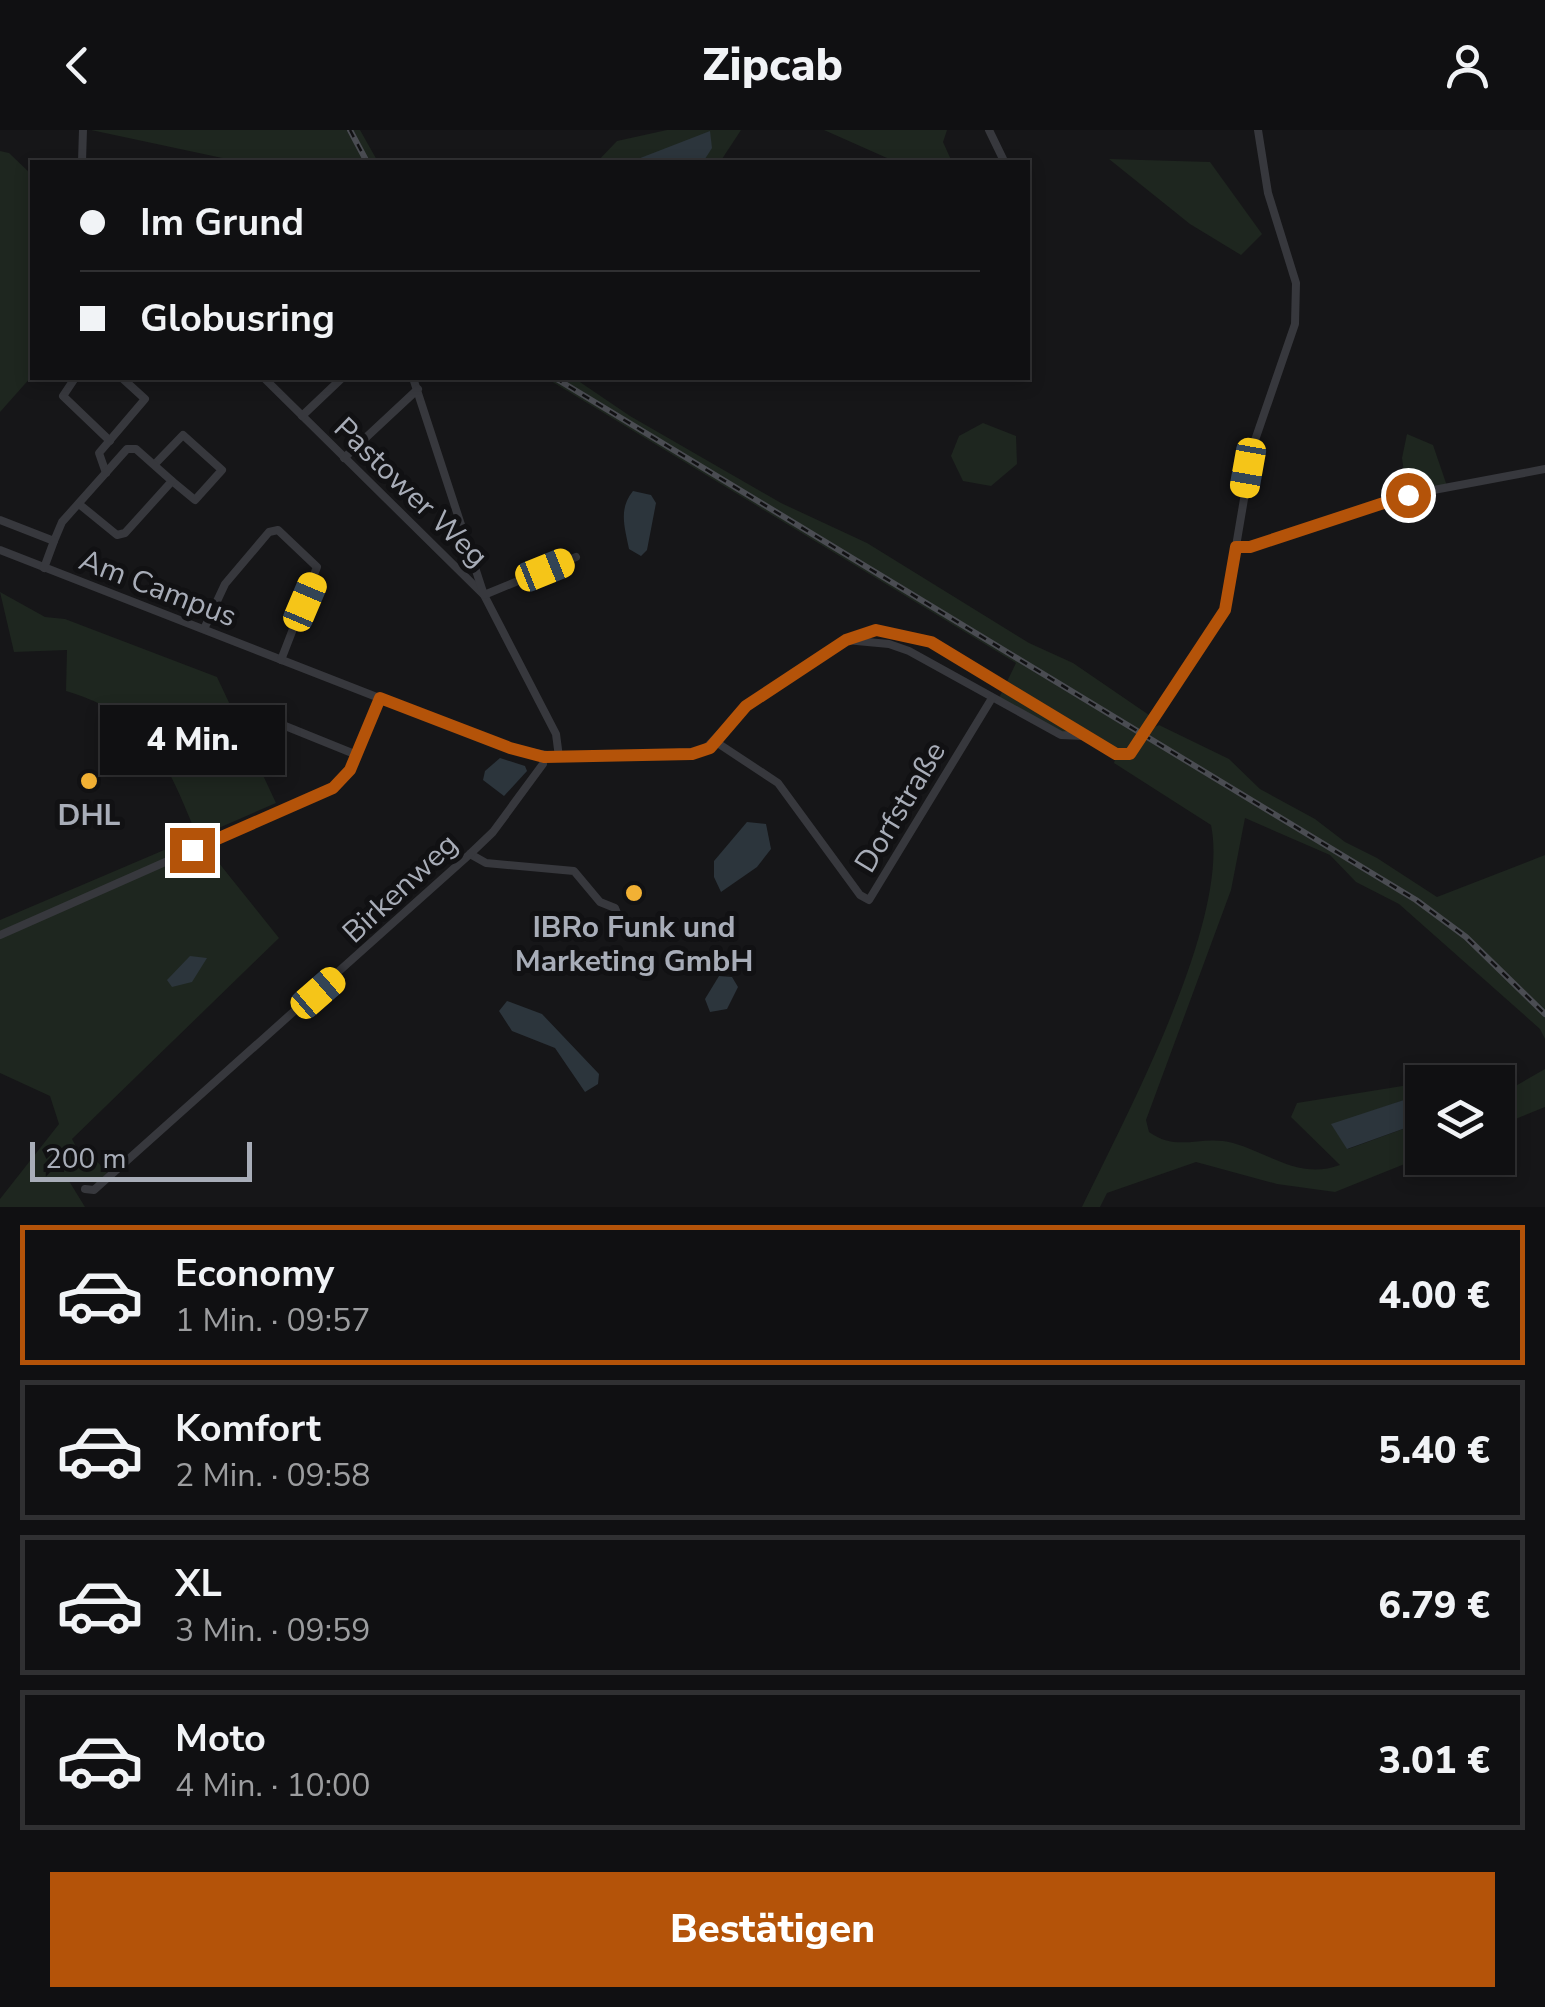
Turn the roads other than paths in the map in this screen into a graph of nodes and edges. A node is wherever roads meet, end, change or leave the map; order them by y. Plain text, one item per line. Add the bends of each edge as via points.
1 (83, 130) edge
2 (989, 130) edge
3 (1258, 130) edge
4 (82, 160) edge
5 (1004, 160) edge
6 (74, 380) edge
7 (124, 380) edge
8 (266, 380) edge
9 (340, 380) edge
10 (414, 380) edge
11 (418, 390) junction
12 (302, 416) junction
13 (110, 441) junction
14 (344, 458) junction
15 (155, 464) junction
16 (1545, 469) edge
17 (106, 473) junction
18 (172, 482) junction
19 (79, 504) junction
20 (0, 520) edge
21 (54, 542) junction
22 (1236, 547) junction
23 (0, 550) edge
24 (576, 557) dead end
25 (44, 568) junction
26 (484, 596) junction
27 (204, 629) junction
28 (846, 640) junction
29 (282, 660) junction
30 (380, 698) junction
31 (992, 698) junction
32 (248, 712) dead end
33 (302, 733) junction
34 (1084, 736) junction
35 (292, 738) dead end
36 (716, 742) junction
37 (357, 755) junction
38 (544, 757) junction
39 (559, 757) junction
40 (470, 854) junction
41 (619, 918) dead end
42 (0, 935) edge
43 (85, 1189) dead end

1 - 4 street
2 - 5 street
3 - 22 street via 1297,297 1291,336 1253,446
6 - 13 street via 64,396
7 - 13 street via 144,406
8 - 12 street, Pastower Weg
9 - 12 street
10 - 11 street
11 - 14 street
11 - 26 street
12 - 14 street, Pastower Weg
13 - 17 street via 99,453
14 - 26 street, Pastower Weg
15 - 17 street, Am Campus via 136,448 127,449
15 - 18 street
15 - 18 street via 183,435 222,470 194,500
16 - 22 street via 1408,495
17 - 19 street, Am Campus
18 - 19 street, Am Campus via 117,535
19 - 21 street, Am Campus
20 - 21 street, Am Campus
21 - 25 street, Am Campus
22 - 34 street, bridge via 1225,610 1130,754 1116,754
23 - 25 street, Am Campus
24 - 26 street
25 - 27 street, Am Campus
26 - 39 street, Pastower Weg via 556,734
27 - 29 street, Am Campus
27 - 29 street via 225,584 278,530 317,568
28 - 31 street via 910,651
28 - 34 street via 876,630 931,642
28 - 36 street via 746,706
29 - 30 street, Am Campus
30 - 37 street
30 - 38 street
31 - 34 street via 1061,735
31 - 36 street, Dorfstraße via 870,900 860,896 778,783
32 - 33 street
33 - 35 street
33 - 37 street
36 - 39 street via 692,754
37 - 42 street via 342,780 323,794
38 - 39 street
38 - 40 street, Birkenweg via 505,817
40 - 41 street via 486,862 574,871
40 - 43 street, Birkenweg via 94,1190

